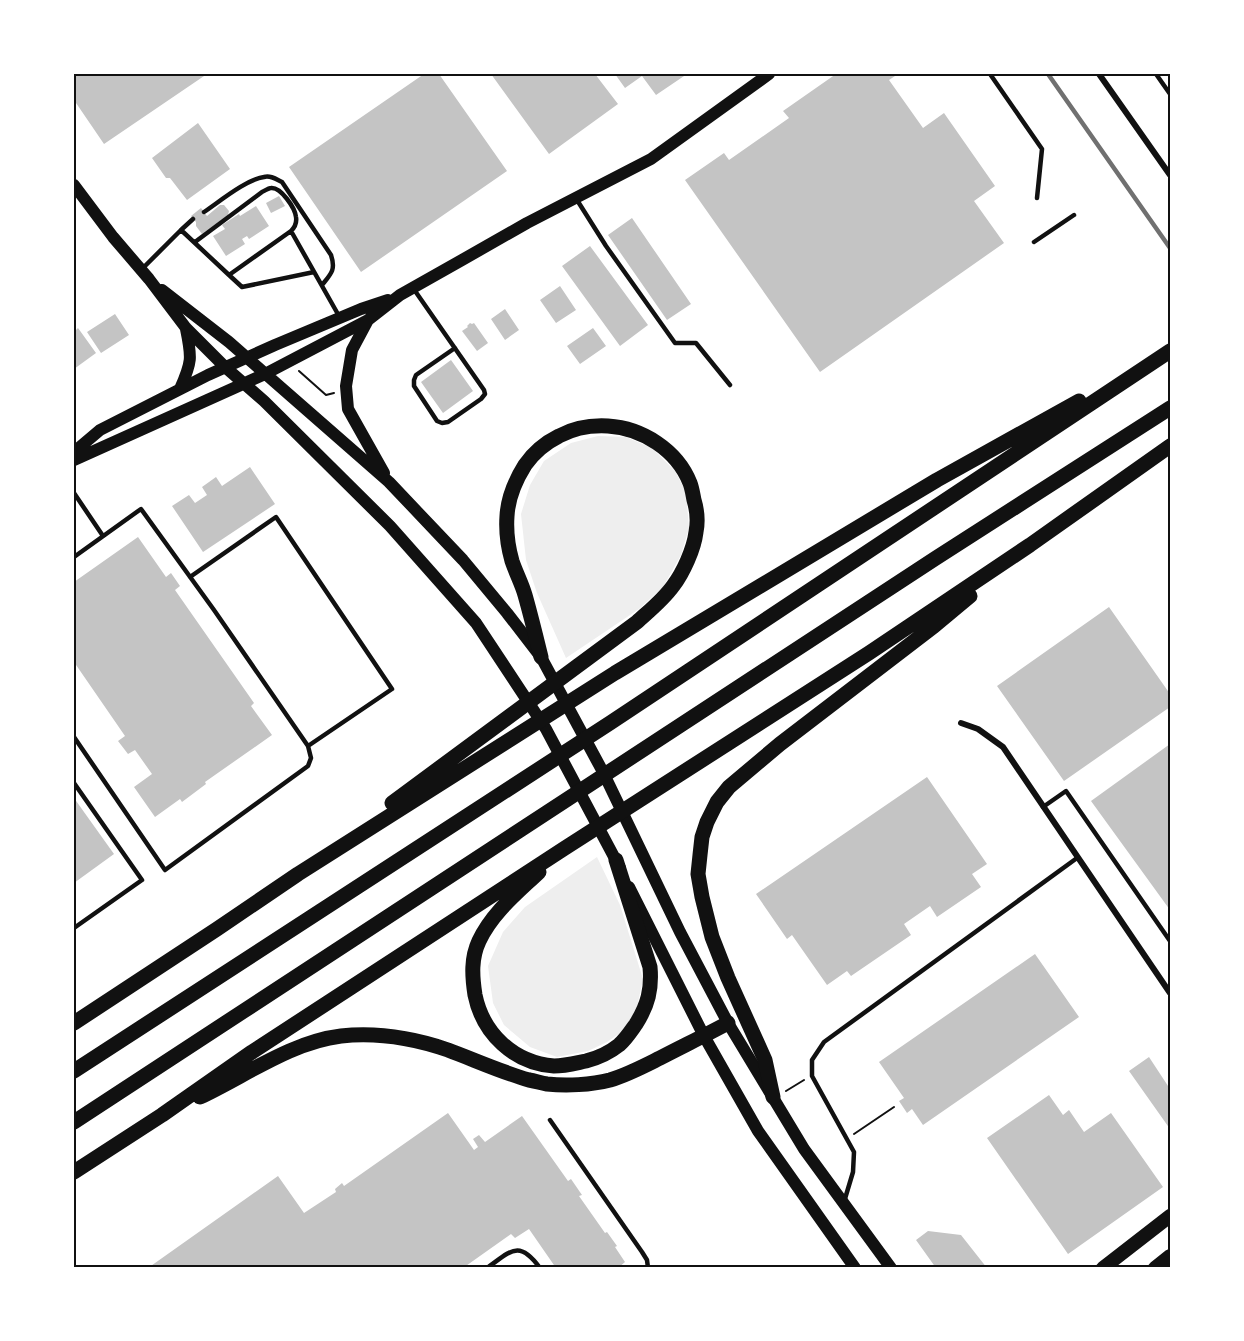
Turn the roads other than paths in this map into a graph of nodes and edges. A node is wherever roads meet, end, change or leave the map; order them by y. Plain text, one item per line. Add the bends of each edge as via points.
1 (770, 74) edge
2 (990, 74) edge
3 (1100, 74) edge
4 (1155, 74) edge
5 (1170, 94) edge
6 (1170, 175) edge
7 (74, 185) edge
8 (575, 198) junction
9 (1038, 198) dead end
10 (204, 212) dead end
11 (1074, 214) dead end
12 (193, 219) dead end
13 (181, 230) junction
14 (291, 231) junction
15 (1034, 242) dead end
16 (195, 243) junction
17 (314, 272) junction
18 (145, 275) junction
19 (229, 275) junction
20 (322, 285) junction
21 (413, 288) junction
22 (400, 295) junction
23 (340, 318) junction
24 (368, 320) junction
25 (186, 328) junction
26 (455, 348) junction
27 (1170, 350) edge
28 (247, 357) junction
29 (225, 367) junction
30 (265, 374) junction
31 (243, 384) junction
32 (730, 386) dead end
33 (180, 389) junction
34 (1170, 408) edge
35 (1170, 446) edge
36 (74, 453) edge
37 (74, 460) edge
38 (389, 482) junction
39 (74, 493) edge
40 (103, 536) junction
41 (1030, 545) junction
42 (74, 557) edge
43 (190, 577) junction
44 (541, 657) junction
45 (961, 723) dead end
46 (74, 737) edge
47 (308, 746) junction
48 (74, 783) edge
49 (1043, 807) junction
50 (565, 848) junction
51 (1077, 858) junction
52 (616, 860) junction
53 (298, 874) junction
54 (74, 928) edge
55 (1170, 941) edge
56 (1170, 993) edge
57 (74, 1023) edge
58 (728, 1023) junction
59 (704, 1036) junction
60 (74, 1071) edge
61 (773, 1098) junction
62 (162, 1115) junction
63 (550, 1120) dead end
64 (74, 1122) edge
65 (74, 1172) edge
66 (844, 1203) junction
67 (1170, 1216) edge
68 (1170, 1256) edge
69 (487, 1268) edge
70 (540, 1268) edge
71 (648, 1268) edge
72 (855, 1268) edge
73 (891, 1268) edge
74 (1103, 1268) edge
75 (1155, 1268) edge

1 - 8 main road via 651,159
2 - 9 lane via 1042,149
3 - 6 street
4 - 5 lane
7 - 18 main road
8 - 21 main road
8 - 32 lane via 675,343 696,344
10 - 20 lane via 249,182 265,176 282,182 331,255 333,269
11 - 15 lane
12 - 13 lane
13 - 16 lane
13 - 18 lane
14 - 16 lane via 296,218 293,210 278,189 270,187
14 - 17 lane
14 - 19 lane
16 - 19 lane
17 - 19 lane via 242,287
17 - 20 lane
18 - 25 main road
18 - 28 main road
20 - 23 lane
21 - 22 main road
21 - 26 lane
22 - 23 main road
22 - 24 main road
23 - 28 main road
24 - 30 main road
24 - 38 main road via 352,350 346,386 348,409
25 - 29 main road
25 - 33 main road via 190,368
26 - 26 lane via 414,380 414,386 442,423 485,394
27 - 53 highway via 937,480 615,673
27 - 60 highway via 610,723
28 - 29 main road
28 - 30 main road
29 - 31 main road
29 - 33 main road
30 - 31 main road
30 - 38 main road
31 - 37 main road
31 - 52 main road via 390,526 476,623 546,729
33 - 36 main road via 100,430
34 - 64 highway
35 - 41 highway
38 - 44 main road via 463,560
39 - 40 lane
40 - 42 lane
40 - 43 lane via 141,509
41 - 50 highway
41 - 61 highway via 780,744 729,788 707,822 698,874 702,897 712,937 765,1060
43 - 47 lane
43 - 47 lane via 276,517 392,689
44 - 53 highway via 512,560 507,515 510,494 531,456 569,430 596,425 639,433 666,450 679,464 690,483 696,509 696,532 673,586 637,622
44 - 58 main road
45 - 49 street via 978,729 1003,747
46 - 47 lane via 165,870 308,766
48 - 54 lane via 142,880
49 - 51 street
49 - 55 lane via 1066,791
50 - 52 highway via 497,913 486,927 473,958 476,1000 490,1031 511,1052 530,1061 555,1066 607,1054 627,1037 643,1012 650,995 650,968
50 - 62 highway
51 - 56 street
51 - 66 lane via 824,1042 812,1060 812,1076 854,1152
52 - 59 main road
53 - 57 highway
58 - 59 highway
58 - 61 main road
59 - 62 highway via 610,1080 546,1084 415,1040 372,1034 340,1036 284,1054
59 - 72 main road via 758,1131
61 - 66 main road
62 - 65 highway
63 - 71 lane via 642,1252
66 - 73 main road
67 - 74 main road
68 - 75 main road
69 - 70 lane via 519,1249

